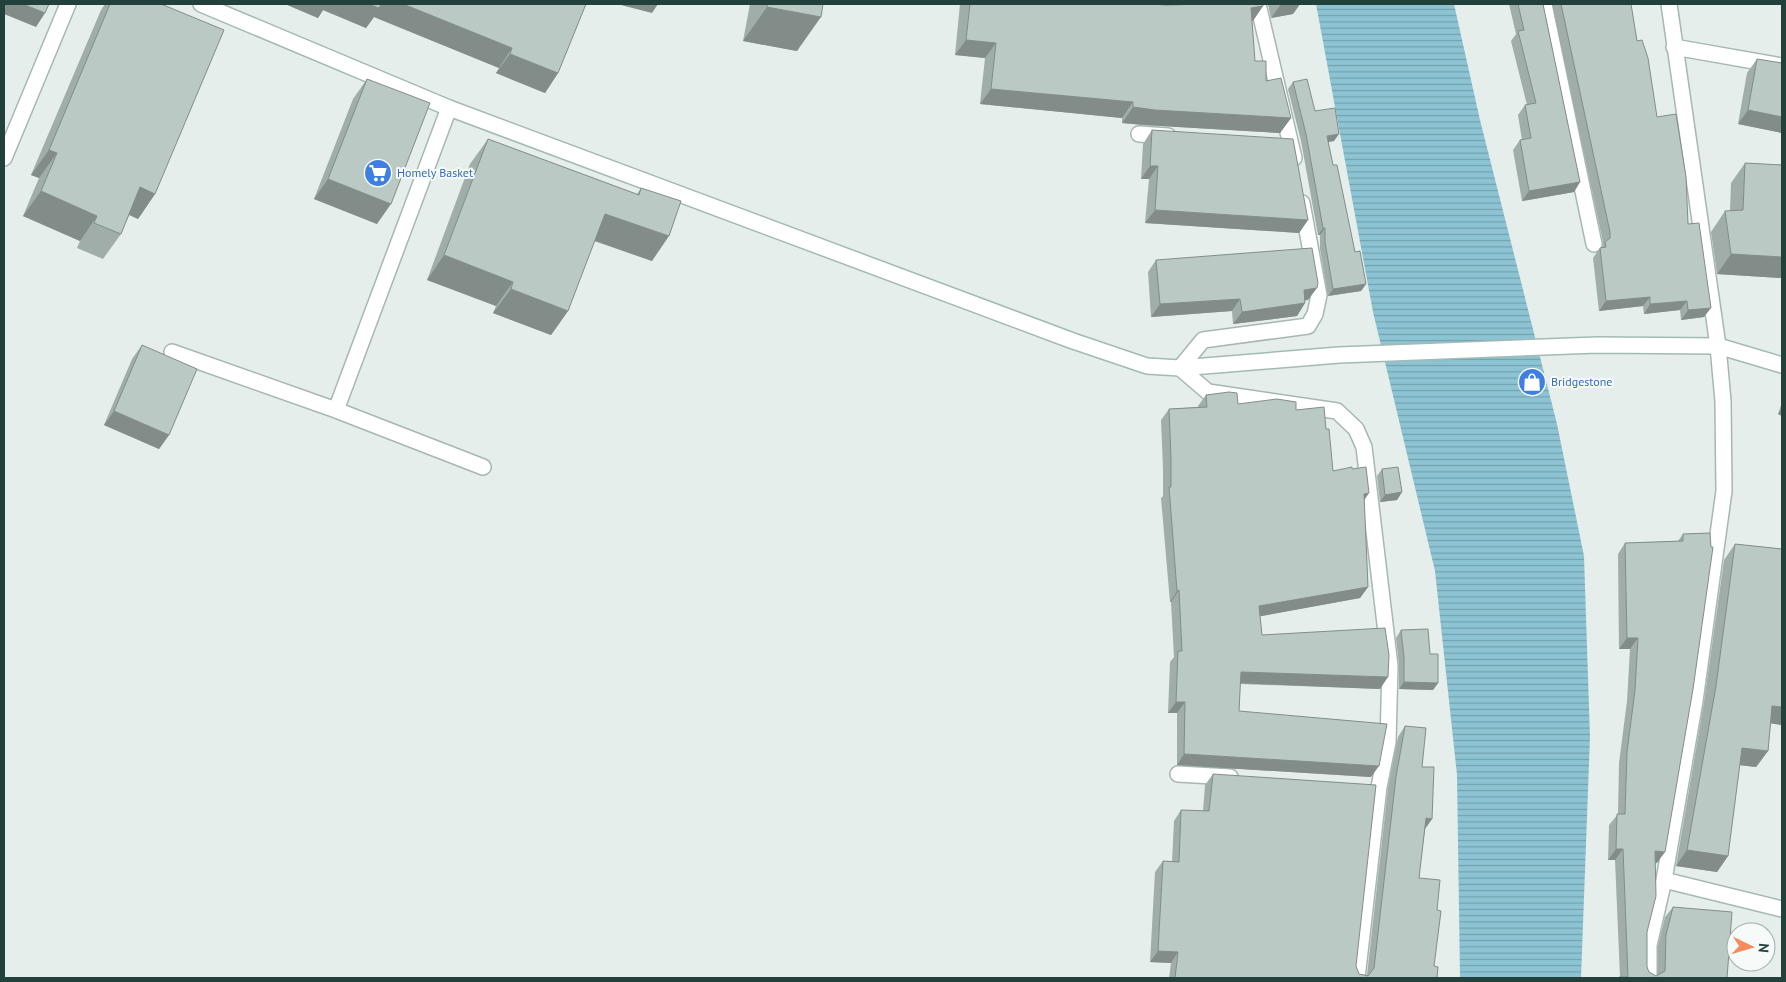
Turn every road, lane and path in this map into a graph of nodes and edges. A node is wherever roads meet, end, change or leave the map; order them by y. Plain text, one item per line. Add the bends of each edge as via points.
1 (68, 4) edge
2 (201, 4) edge
3 (1544, 4) edge
4 (1669, 4) edge
5 (1259, 6) edge
6 (1241, 8) edge
7 (1674, 47) junction
8 (1782, 66) edge
9 (449, 108) junction
10 (1139, 134) dead end
11 (1186, 137) edge
12 (1272, 142) edge
13 (1292, 143) junction
14 (4, 158) edge
15 (1297, 172) edge
16 (1300, 191) edge
17 (1594, 244) dead end
18 (1718, 346) junction
19 (172, 352) dead end
20 (1782, 365) edge
21 (1180, 368) junction
22 (336, 410) junction
23 (483, 467) dead end
24 (1178, 774) dead end
25 (1245, 778) edge
26 (1360, 786) edge
27 (1379, 787) junction
28 (1664, 880) junction
29 (1782, 909) edge
30 (1357, 978) edge
31 (1648, 978) edge

1 - 14 street
2 - 9 street
3 - 17 street
4 - 7 street
5 - 6 street
5 - 13 street
7 - 8 street
7 - 18 street
9 - 21 street via 1073,341 1147,366
9 - 22 street
10 - 11 street
12 - 13 street
13 - 15 street
16 - 21 street via 1319,295 1315,314 1308,326 1204,340
18 - 20 street
18 - 21 street via 1597,345 1339,355
18 - 28 street via 1723,401 1724,491 1696,701
19 - 22 street
21 - 27 street via 1208,392 1337,411 1356,429 1364,447 1390,666 1388,742
22 - 23 street
24 - 25 street
26 - 27 street
27 - 30 street
28 - 29 street
28 - 31 street via 1649,945

